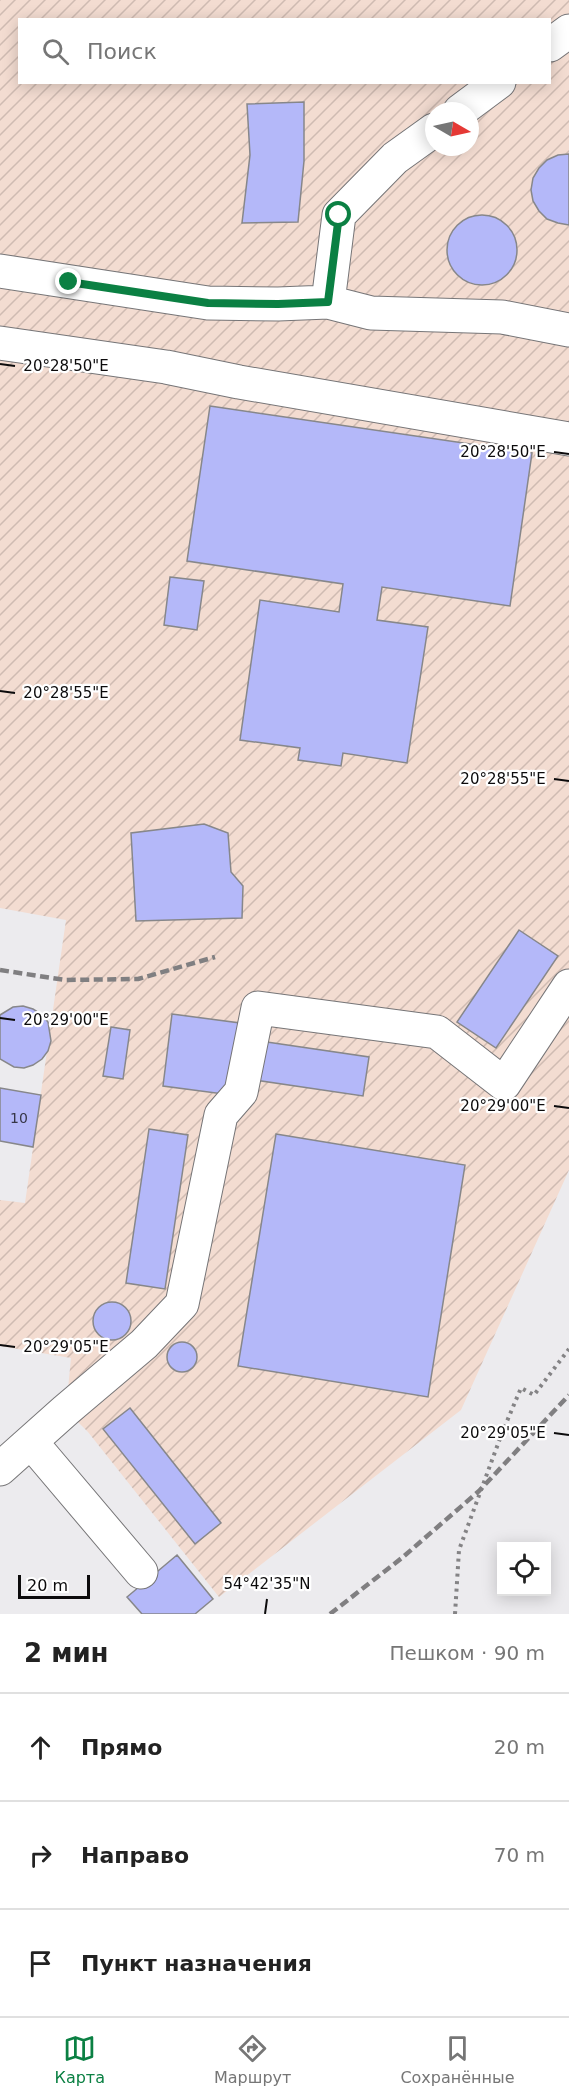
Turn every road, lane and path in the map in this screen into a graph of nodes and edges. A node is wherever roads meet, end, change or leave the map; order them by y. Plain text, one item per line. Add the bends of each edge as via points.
1 (569, 31) edge
2 (551, 44) edge
3 (496, 84) edge
4 (472, 102) edge
5 (425, 136) edge
6 (0, 271) edge
7 (328, 302) junction
8 (569, 330) edge
9 (0, 343) edge
10 (569, 440) edge
11 (569, 986) edge
12 (569, 1349) edge
13 (31, 1442) junction
14 (0, 1469) edge
15 (141, 1572) dead end
16 (455, 1614) edge

1 - 2 lane
3 - 4 lane
5 - 7 lane via 395,158 339,215
6 - 7 lane via 208,303
7 - 8 lane via 370,313 502,317
9 - 10 lane via 166,367
11 - 13 lane via 504,1084 437,1032 258,1008 241,1092 221,1115 182,1304 144,1344
12 - 16 path via 534,1395 520,1388 459,1550
13 - 14 lane
13 - 15 lane

